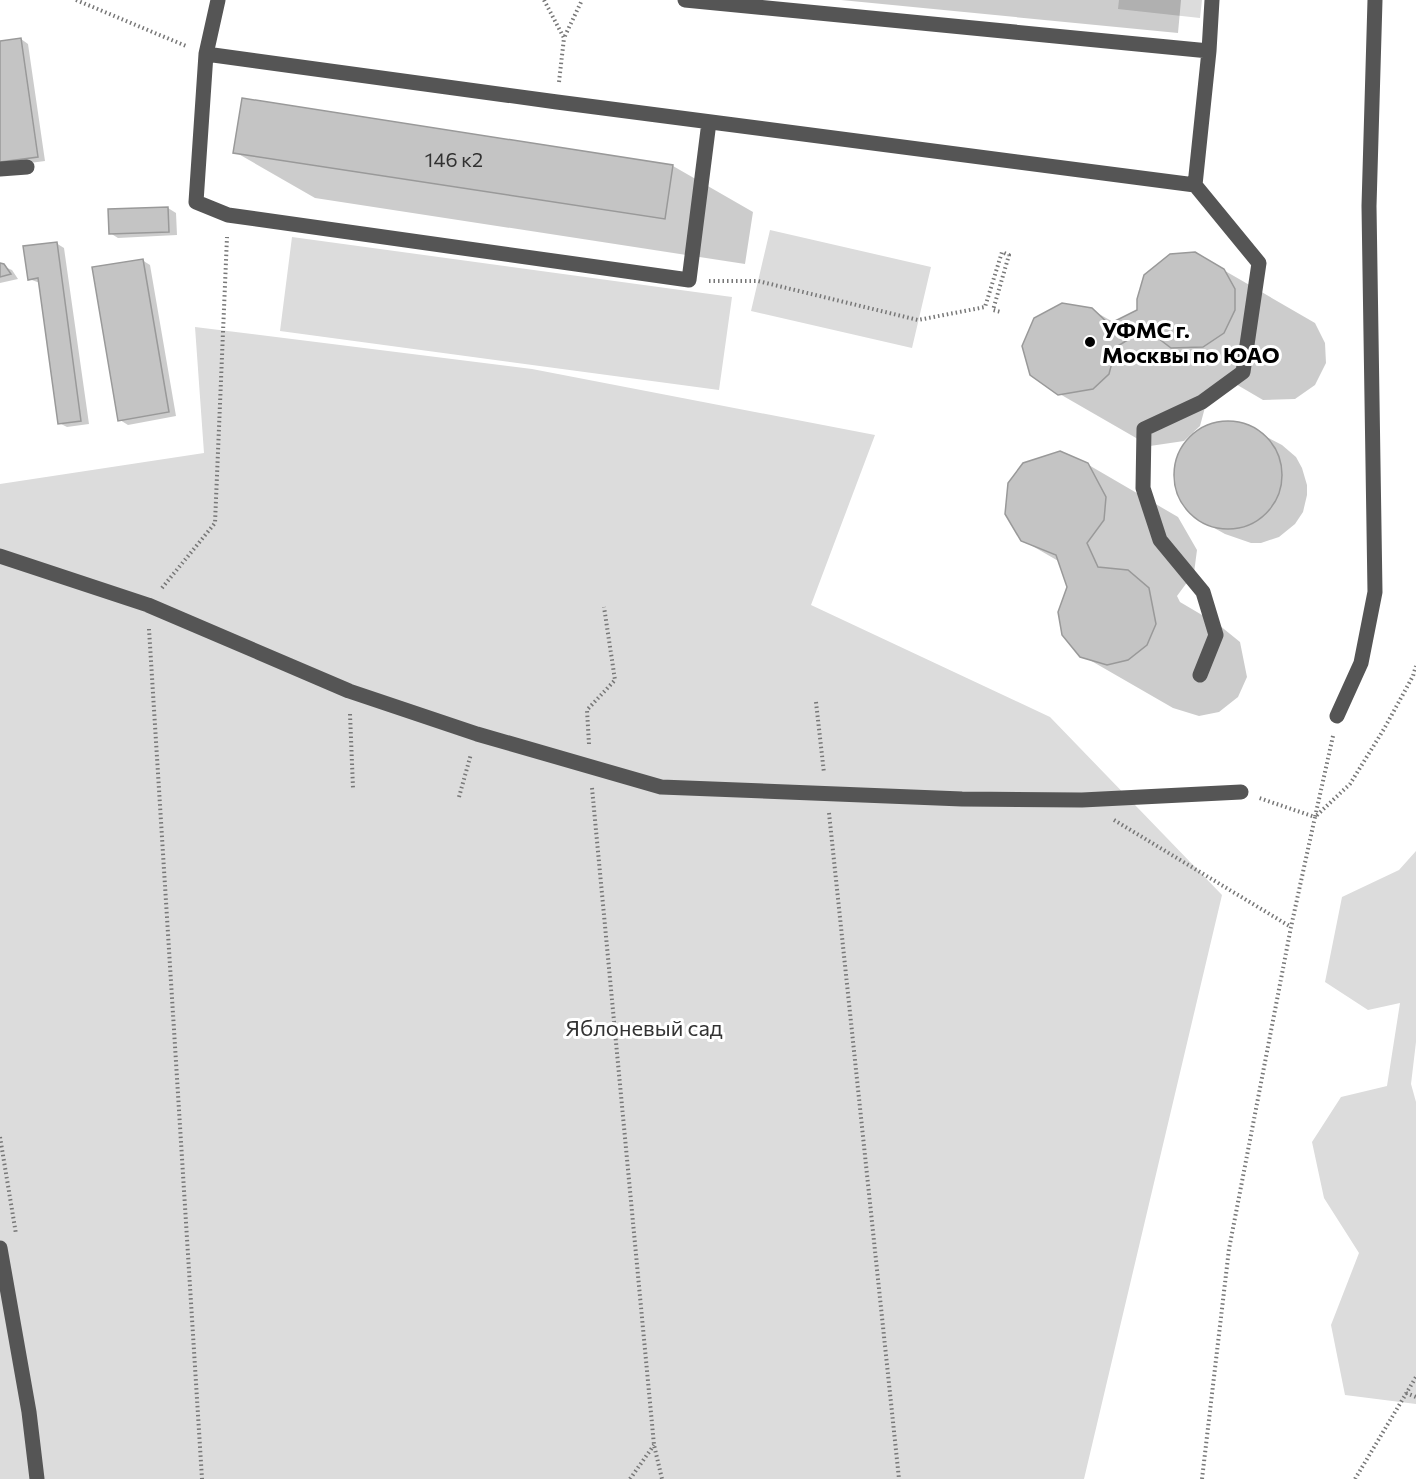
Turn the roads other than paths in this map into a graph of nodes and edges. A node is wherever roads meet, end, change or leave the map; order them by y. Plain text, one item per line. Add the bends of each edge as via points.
1 (218, 0) edge
2 (685, 0) edge
3 (1212, 0) edge
4 (1374, 0) edge
5 (1209, 51) junction
6 (206, 54) junction
7 (709, 122) junction
8 (27, 167) dead end
9 (0, 170) edge
10 (1195, 185) junction
11 (0, 556) edge
12 (1200, 675) dead end
13 (1337, 716) road end
14 (1241, 792) road end
15 (0, 1248) edge
16 (37, 1479) edge

1 - 6 street
2 - 5 street
3 - 5 street
4 - 13 street via 1369,206 1375,592 1360,663
5 - 10 street
6 - 7 street
6 - 7 street via 196,202 228,215 689,280
7 - 10 street
8 - 9 street
10 - 12 street via 1259,263 1243,372 1202,402 1144,429 1143,488 1160,540 1203,592 1216,635
11 - 14 street via 148,605 349,691 660,788 1082,800
15 - 16 street

